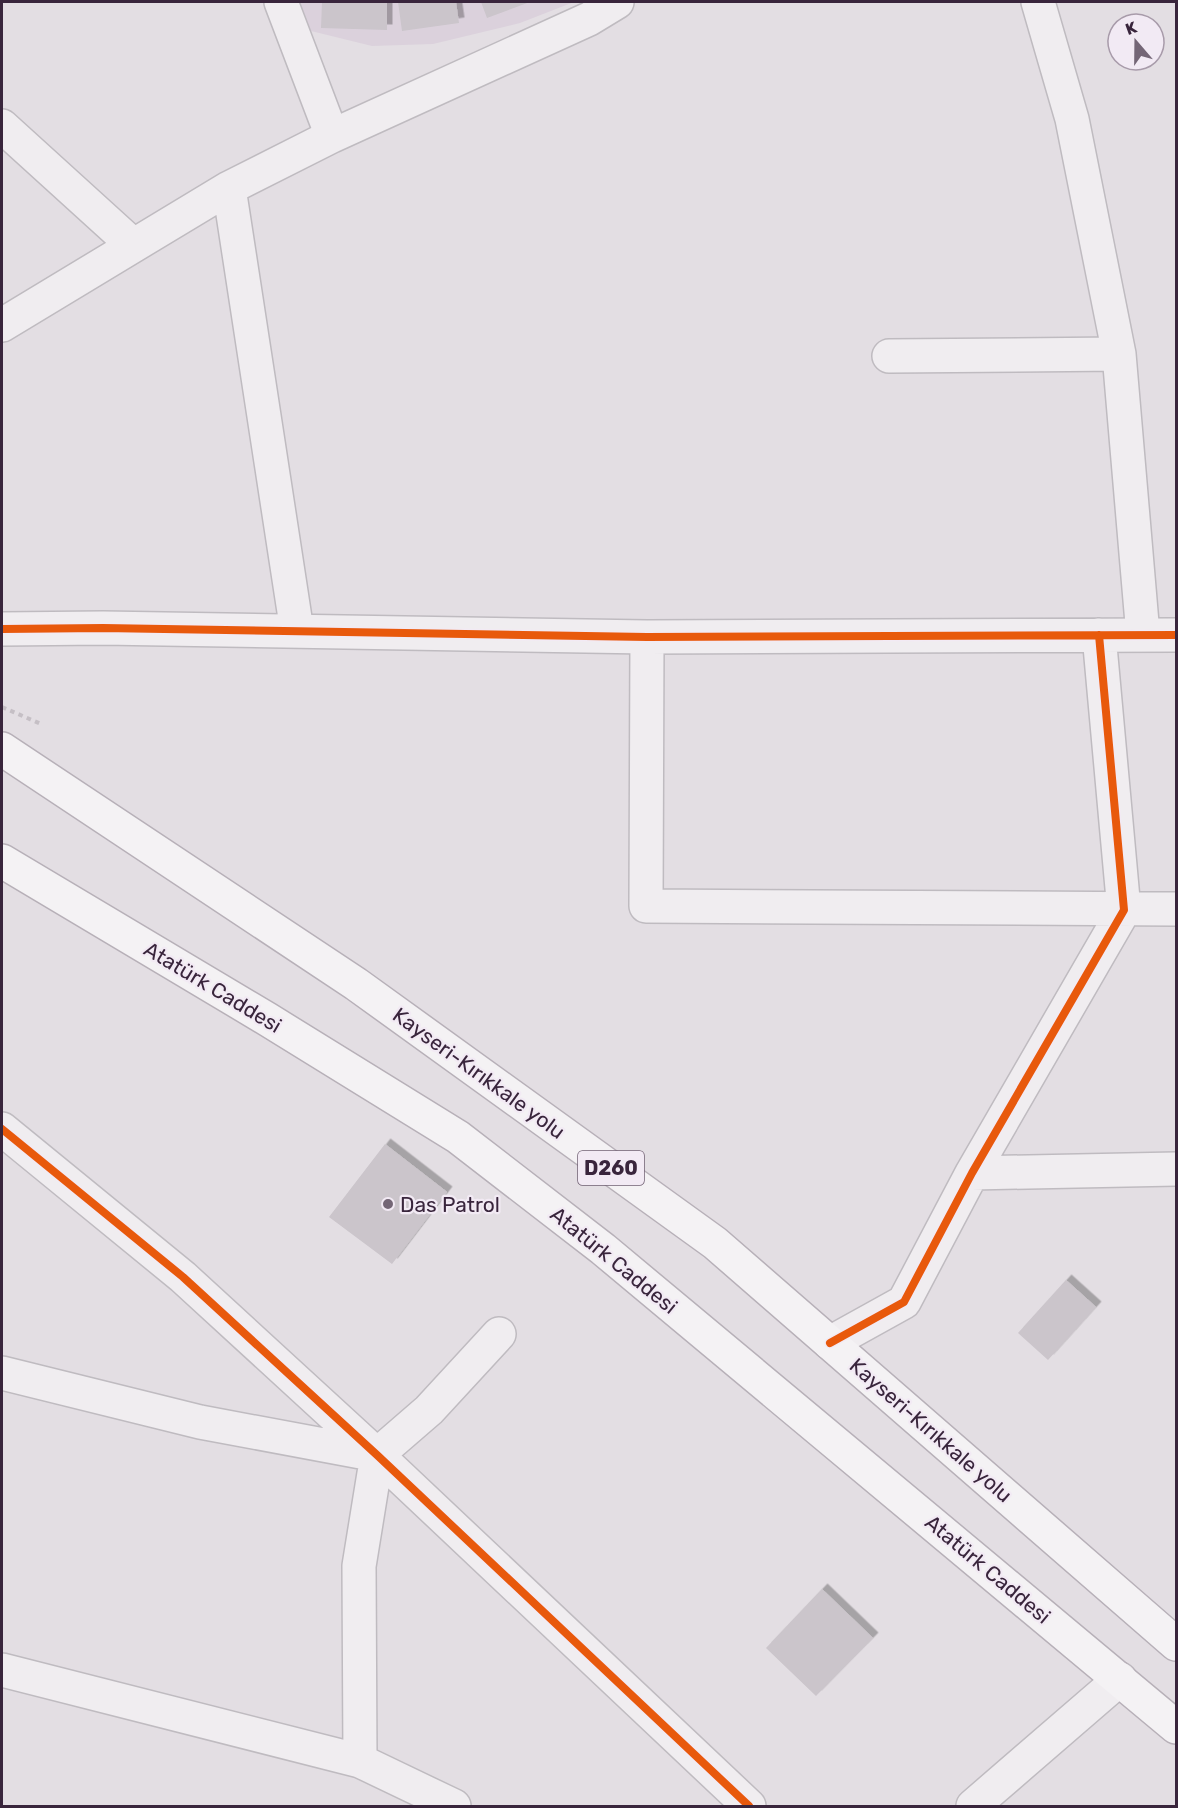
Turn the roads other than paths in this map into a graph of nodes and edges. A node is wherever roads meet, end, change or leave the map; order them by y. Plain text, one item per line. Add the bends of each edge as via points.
1 (281, 2) edge
2 (617, 2) edge
3 (1038, 2) edge
4 (2, 126) edge
5 (332, 136) junction
6 (229, 188) junction
7 (133, 245) junction
8 (2, 326) edge
9 (1119, 354) junction
10 (889, 356) dead end
11 (2, 629) edge
12 (297, 631) junction
13 (1099, 635) junction
14 (1143, 635) junction
15 (1176, 635) edge
16 (648, 638) junction
17 (2, 749) edge
18 (2, 861) edge
19 (1176, 909) edge
20 (1124, 910) junction
21 (2, 1129) edge
22 (1176, 1169) edge
23 (972, 1173) junction
24 (499, 1334) dead end
25 (830, 1343) junction
26 (2, 1372) edge
27 (376, 1455) junction
28 (1176, 1644) edge
29 (2, 1670) edge
30 (1120, 1679) junction
31 (1176, 1727) edge
32 (360, 1761) junction
33 (454, 1806) edge
34 (748, 1806) edge
35 (973, 1806) edge

1 - 5 street
2 - 5 street via 589,19
3 - 9 street via 1072,119
4 - 7 street
5 - 6 street
6 - 7 street
6 - 12 street
7 - 8 street
9 - 10 street
9 - 14 street
11 - 12 street
12 - 16 street
13 - 14 street
13 - 16 street
13 - 20 street
14 - 15 street
16 - 20 street via 646,906
17 - 25 highway, Kayseri-Kırıkkale yolu / D260 via 366,991 715,1243
18 - 30 highway, Atatürk Caddesi via 458,1137 603,1249
19 - 20 street
20 - 23 street
21 - 27 street via 183,1277
22 - 23 street
23 - 25 street via 904,1302
24 - 27 street via 429,1410
25 - 28 highway, Kayseri-Kırıkkale yolu / D260
26 - 27 street via 200,1422
27 - 32 street via 359,1566
27 - 34 street
29 - 32 street
30 - 31 highway, Atatürk Caddesi
30 - 35 street
32 - 33 street

